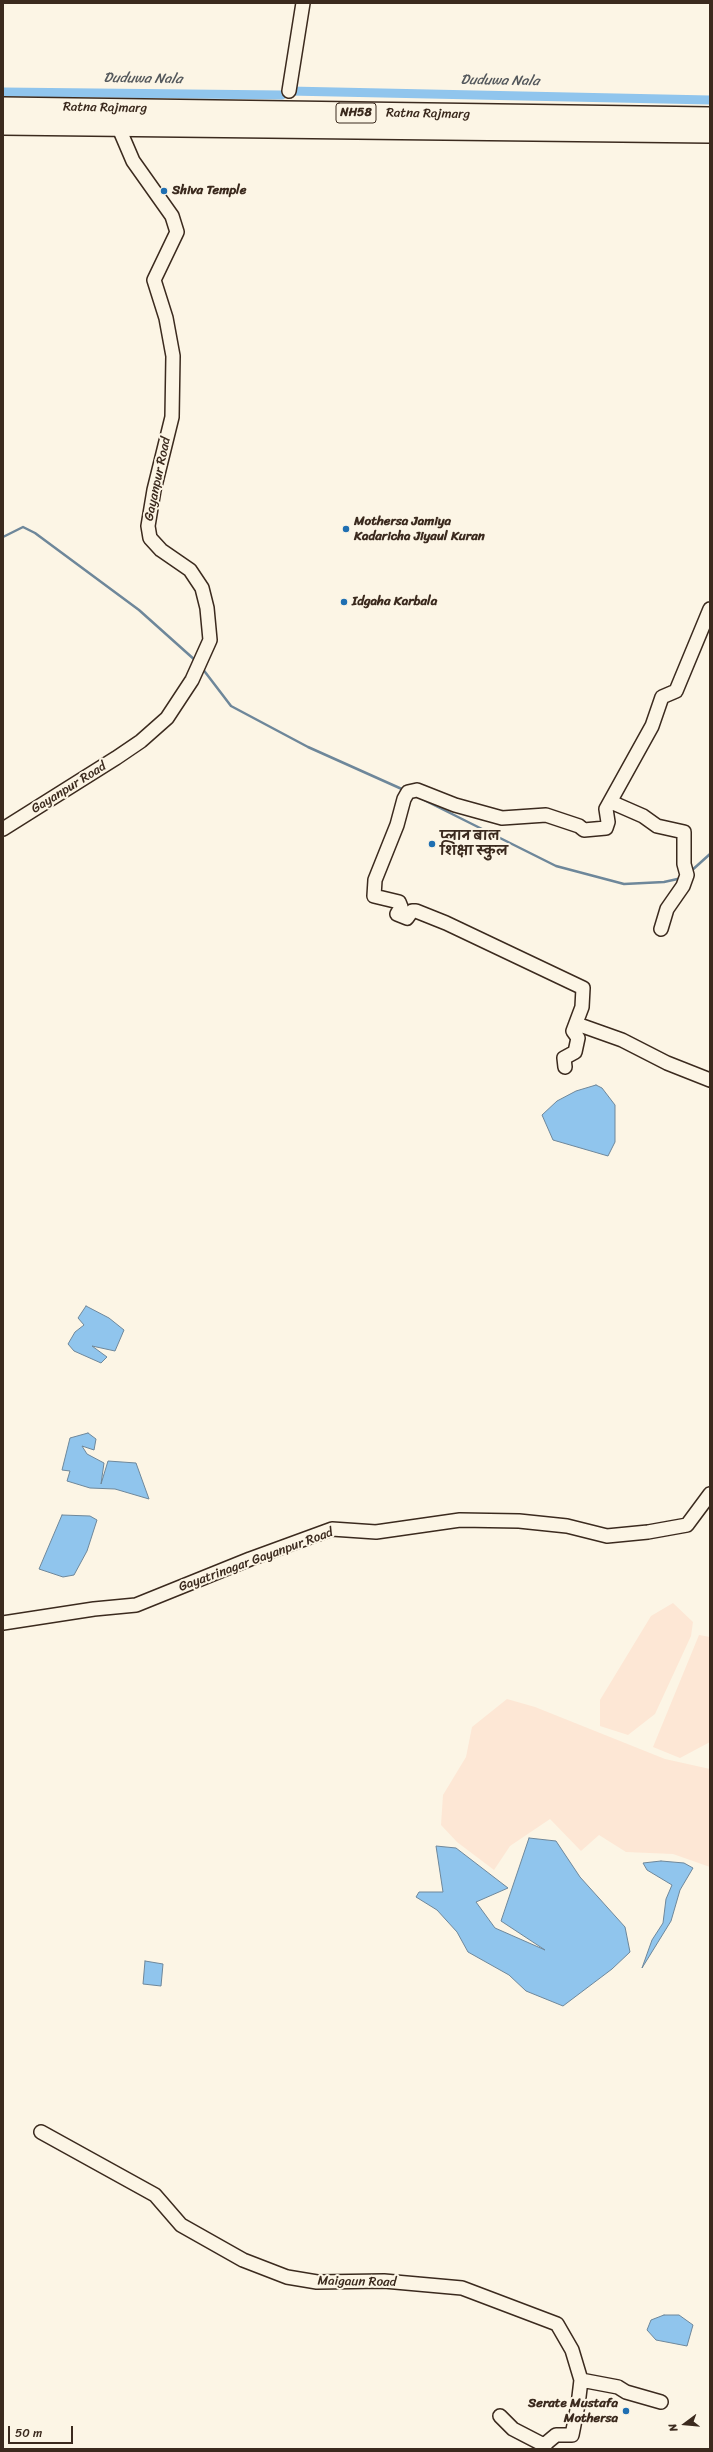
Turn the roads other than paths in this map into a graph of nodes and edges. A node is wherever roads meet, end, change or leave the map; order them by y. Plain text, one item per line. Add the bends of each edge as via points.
1 (303, 3) edge
2 (288, 91) dead end
3 (3, 107) edge
4 (710, 116) edge
5 (3, 125) edge
6 (118, 126) junction
7 (710, 133) edge
8 (710, 609) edge
9 (611, 802) junction
10 (3, 829) edge
11 (661, 929) dead end
12 (577, 1024) junction
13 (566, 1067) dead end
14 (710, 1080) edge
15 (710, 1494) edge
16 (3, 1623) edge
17 (41, 2132) dead end
18 (580, 2380) junction
19 (661, 2402) dead end
20 (500, 2416) dead end
21 (538, 2446) edge

1 - 2 street
3 - 4 highway, Ratna Rajmarg / NH58
5 - 6 highway, Ratna Rajmarg / NH58
6 - 7 highway, Ratna Rajmarg / NH58 via 277,130
6 - 10 street, Gayanpur Road via 133,161 172,216 177,232 154,280 166,318 173,356 172,417 154,490 148,526 150,538 161,550 190,570 202,588 210,640 192,680 167,718 141,741
8 - 9 street via 676,690 662,697 652,726
9 - 11 street via 644,816 652,824 684,832 684,864 687,875 667,909
9 - 12 street via 606,810 606,828 584,830 554,816 538,814 502,818 455,805 418,790 408,792 375,880 374,896 399,902 401,907 397,914 407,918 412,911 416,911 583,988 585,996
12 - 13 street via 573,1031 578,1038 574,1052 564,1058
12 - 14 street via 622,1040 667,1063
15 - 16 street, Gayatrinagar Gayanpur Road via 687,1525 607,1536 567,1526 519,1521 460,1520 376,1532 332,1529 136,1605
17 - 18 street, Maigaun Road via 155,2195 181,2225 243,2260 287,2277 317,2282 384,2281 462,2288 557,2324 572,2350
18 - 19 street via 618,2387 626,2392
18 - 21 street, Maigaun Road via 572,2435 556,2436
20 - 21 street via 513,2429

